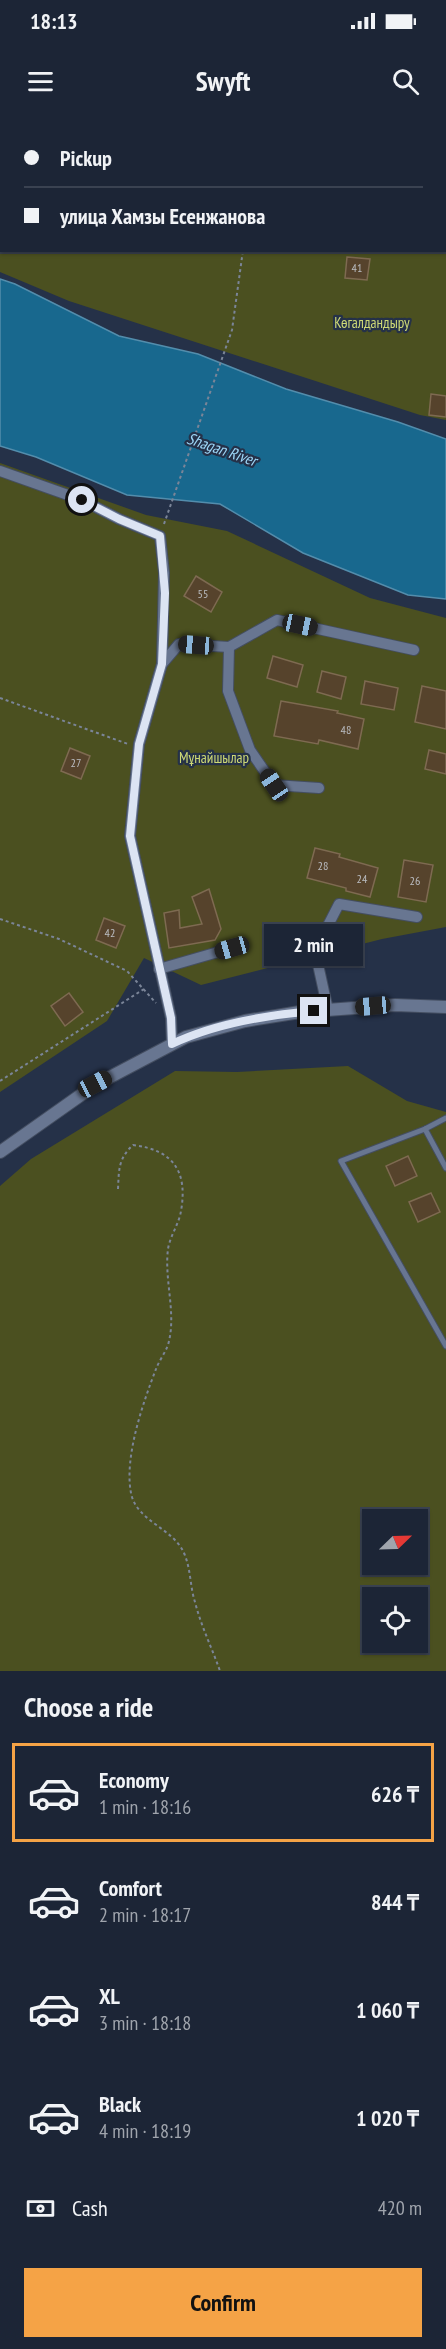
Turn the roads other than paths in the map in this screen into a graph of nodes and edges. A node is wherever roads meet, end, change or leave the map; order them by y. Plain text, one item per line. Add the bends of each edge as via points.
1 (0, 471) edge
2 (229, 647) junction
3 (414, 650) dead end
4 (162, 664) junction
5 (319, 788) dead end
6 (417, 917) dead end
7 (232, 948) dead end
8 (159, 969) junction
9 (446, 1007) edge
10 (328, 1010) junction
11 (172, 1044) junction
12 (446, 1118) edge
13 (425, 1129) junction
14 (0, 1152) edge
15 (446, 1168) edge
16 (446, 1346) edge

1 - 4 street via 82,500 160,536 165,593
2 - 3 street via 278,620
2 - 4 street via 179,644
2 - 5 street via 228,691 250,750 274,785
4 - 8 street via 139,748 130,836
6 - 10 street via 339,904 322,937 316,960
7 - 8 street
8 - 11 street via 171,1018
9 - 10 street via 395,1005
10 - 11 street via 246,1021
11 - 14 street via 95,1084
12 - 13 lane
13 - 15 lane
13 - 16 lane via 341,1161

